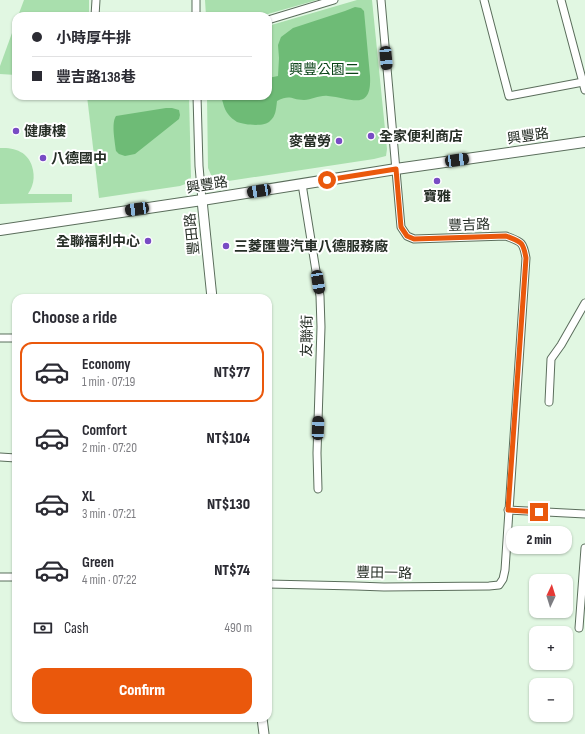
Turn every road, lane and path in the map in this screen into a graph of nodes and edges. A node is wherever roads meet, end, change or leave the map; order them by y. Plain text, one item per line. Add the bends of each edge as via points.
1 (96, 0) edge
2 (196, 0) edge
3 (334, 0) edge
4 (381, 0) edge
5 (484, 0) edge
6 (562, 0) edge
7 (95, 12) edge
8 (196, 12) edge
9 (272, 19) edge
10 (583, 82) junction
11 (585, 90) edge
12 (198, 100) edge
13 (585, 142) edge
14 (396, 169) junction
15 (302, 184) junction
16 (202, 200) junction
17 (0, 230) edge
18 (212, 294) edge
19 (585, 303) edge
20 (0, 338) edge
21 (12, 338) edge
22 (549, 402) dead end
23 (0, 457) edge
24 (12, 458) edge
25 (318, 489) dead end
26 (508, 510) junction
27 (585, 514) edge
28 (585, 548) edge
29 (0, 577) edge
30 (12, 578) edge
31 (272, 584) edge
32 (499, 585) joint
33 (579, 628) dead end
34 (262, 722) edge
35 (264, 734) edge

1 - 7 street
2 - 8 street
3 - 9 street
4 - 14 street, 豐吉路
5 - 10 street via 509,96
6 - 10 street
10 - 11 street
12 - 16 street, 豐田路
13 - 14 main road, 興豐路
14 - 15 main road, 興豐路
14 - 26 street, 豐吉路 via 401,227 407,236 414,239 506,236 524,246 526,258
15 - 16 main road, 興豐路
15 - 25 street, 友聯街 via 320,296
16 - 17 main road, 興豐路
16 - 18 street, 豐田路
19 - 22 street via 551,359
20 - 21 street
23 - 24 street
26 - 27 street
26 - 32 street, 豐吉路 via 505,570
28 - 33 street
29 - 30 street
31 - 32 street, 豐田一路 via 384,587
34 - 35 street

